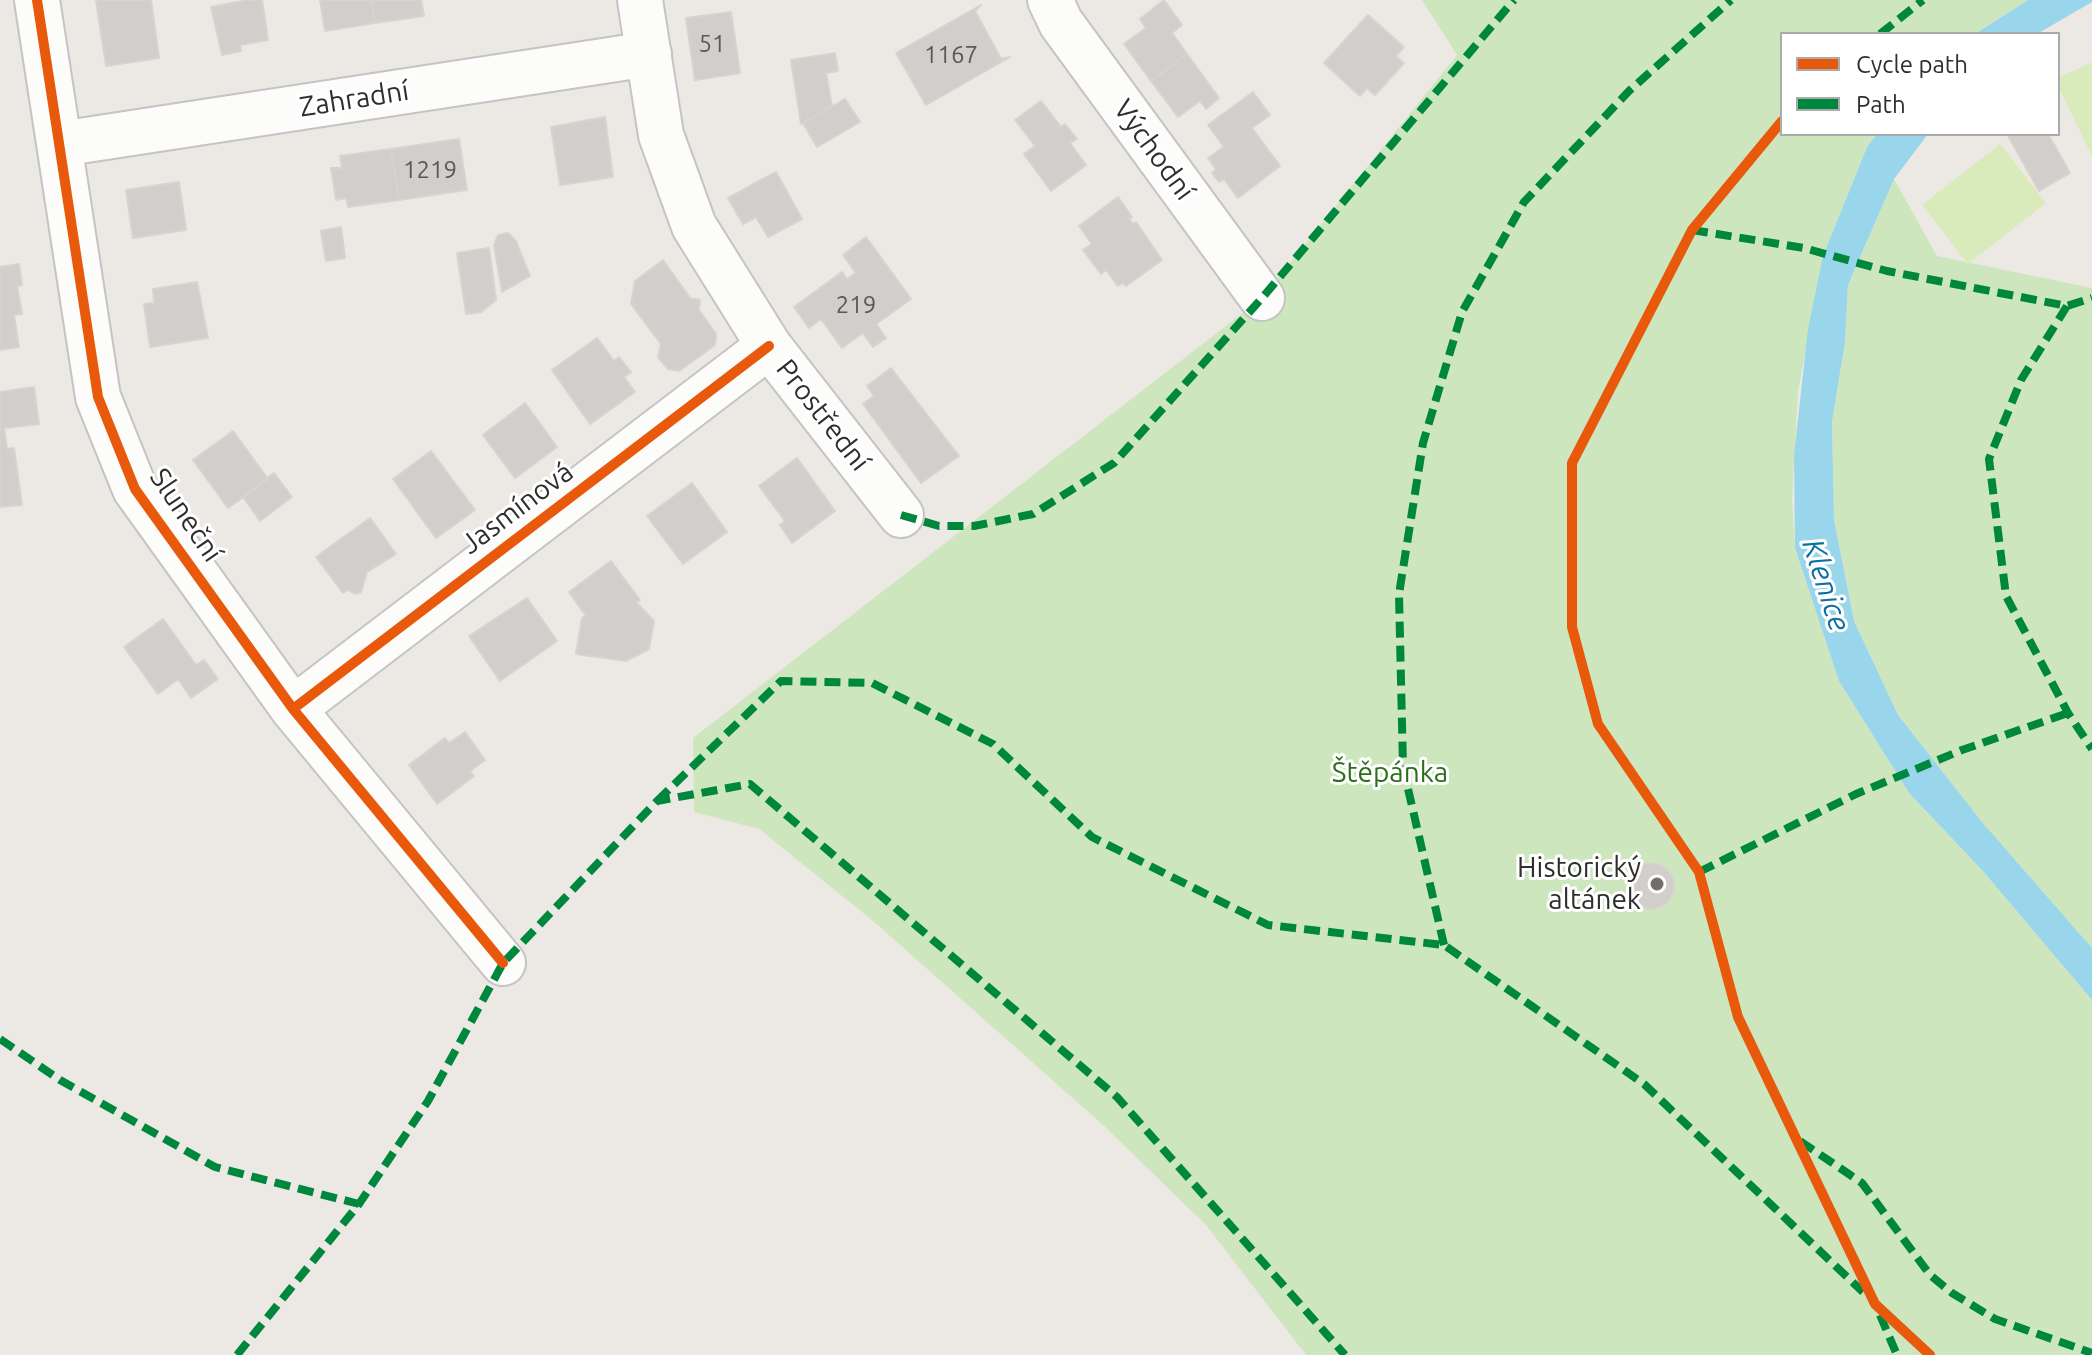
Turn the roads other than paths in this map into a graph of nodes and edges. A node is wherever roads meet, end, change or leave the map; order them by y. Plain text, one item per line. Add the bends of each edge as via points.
1 (37, 0) edge
2 (640, 0) edge
3 (1050, 0) edge
4 (649, 54) junction
5 (60, 144) junction
6 (1262, 298) dead end
7 (769, 346) junction
8 (901, 515) dead end
9 (293, 709) junction
10 (503, 963) dead end

1 - 5 street, Sluneční
2 - 4 street, Prostřední
3 - 6 street, Východní via 1061,23
4 - 5 street, Zahradní
4 - 7 street, Prostřední via 661,135 694,226
5 - 9 street, Sluneční via 98,397 135,489
7 - 8 street, Prostřední
7 - 9 street, Jasmínová
9 - 10 street, Sluneční

